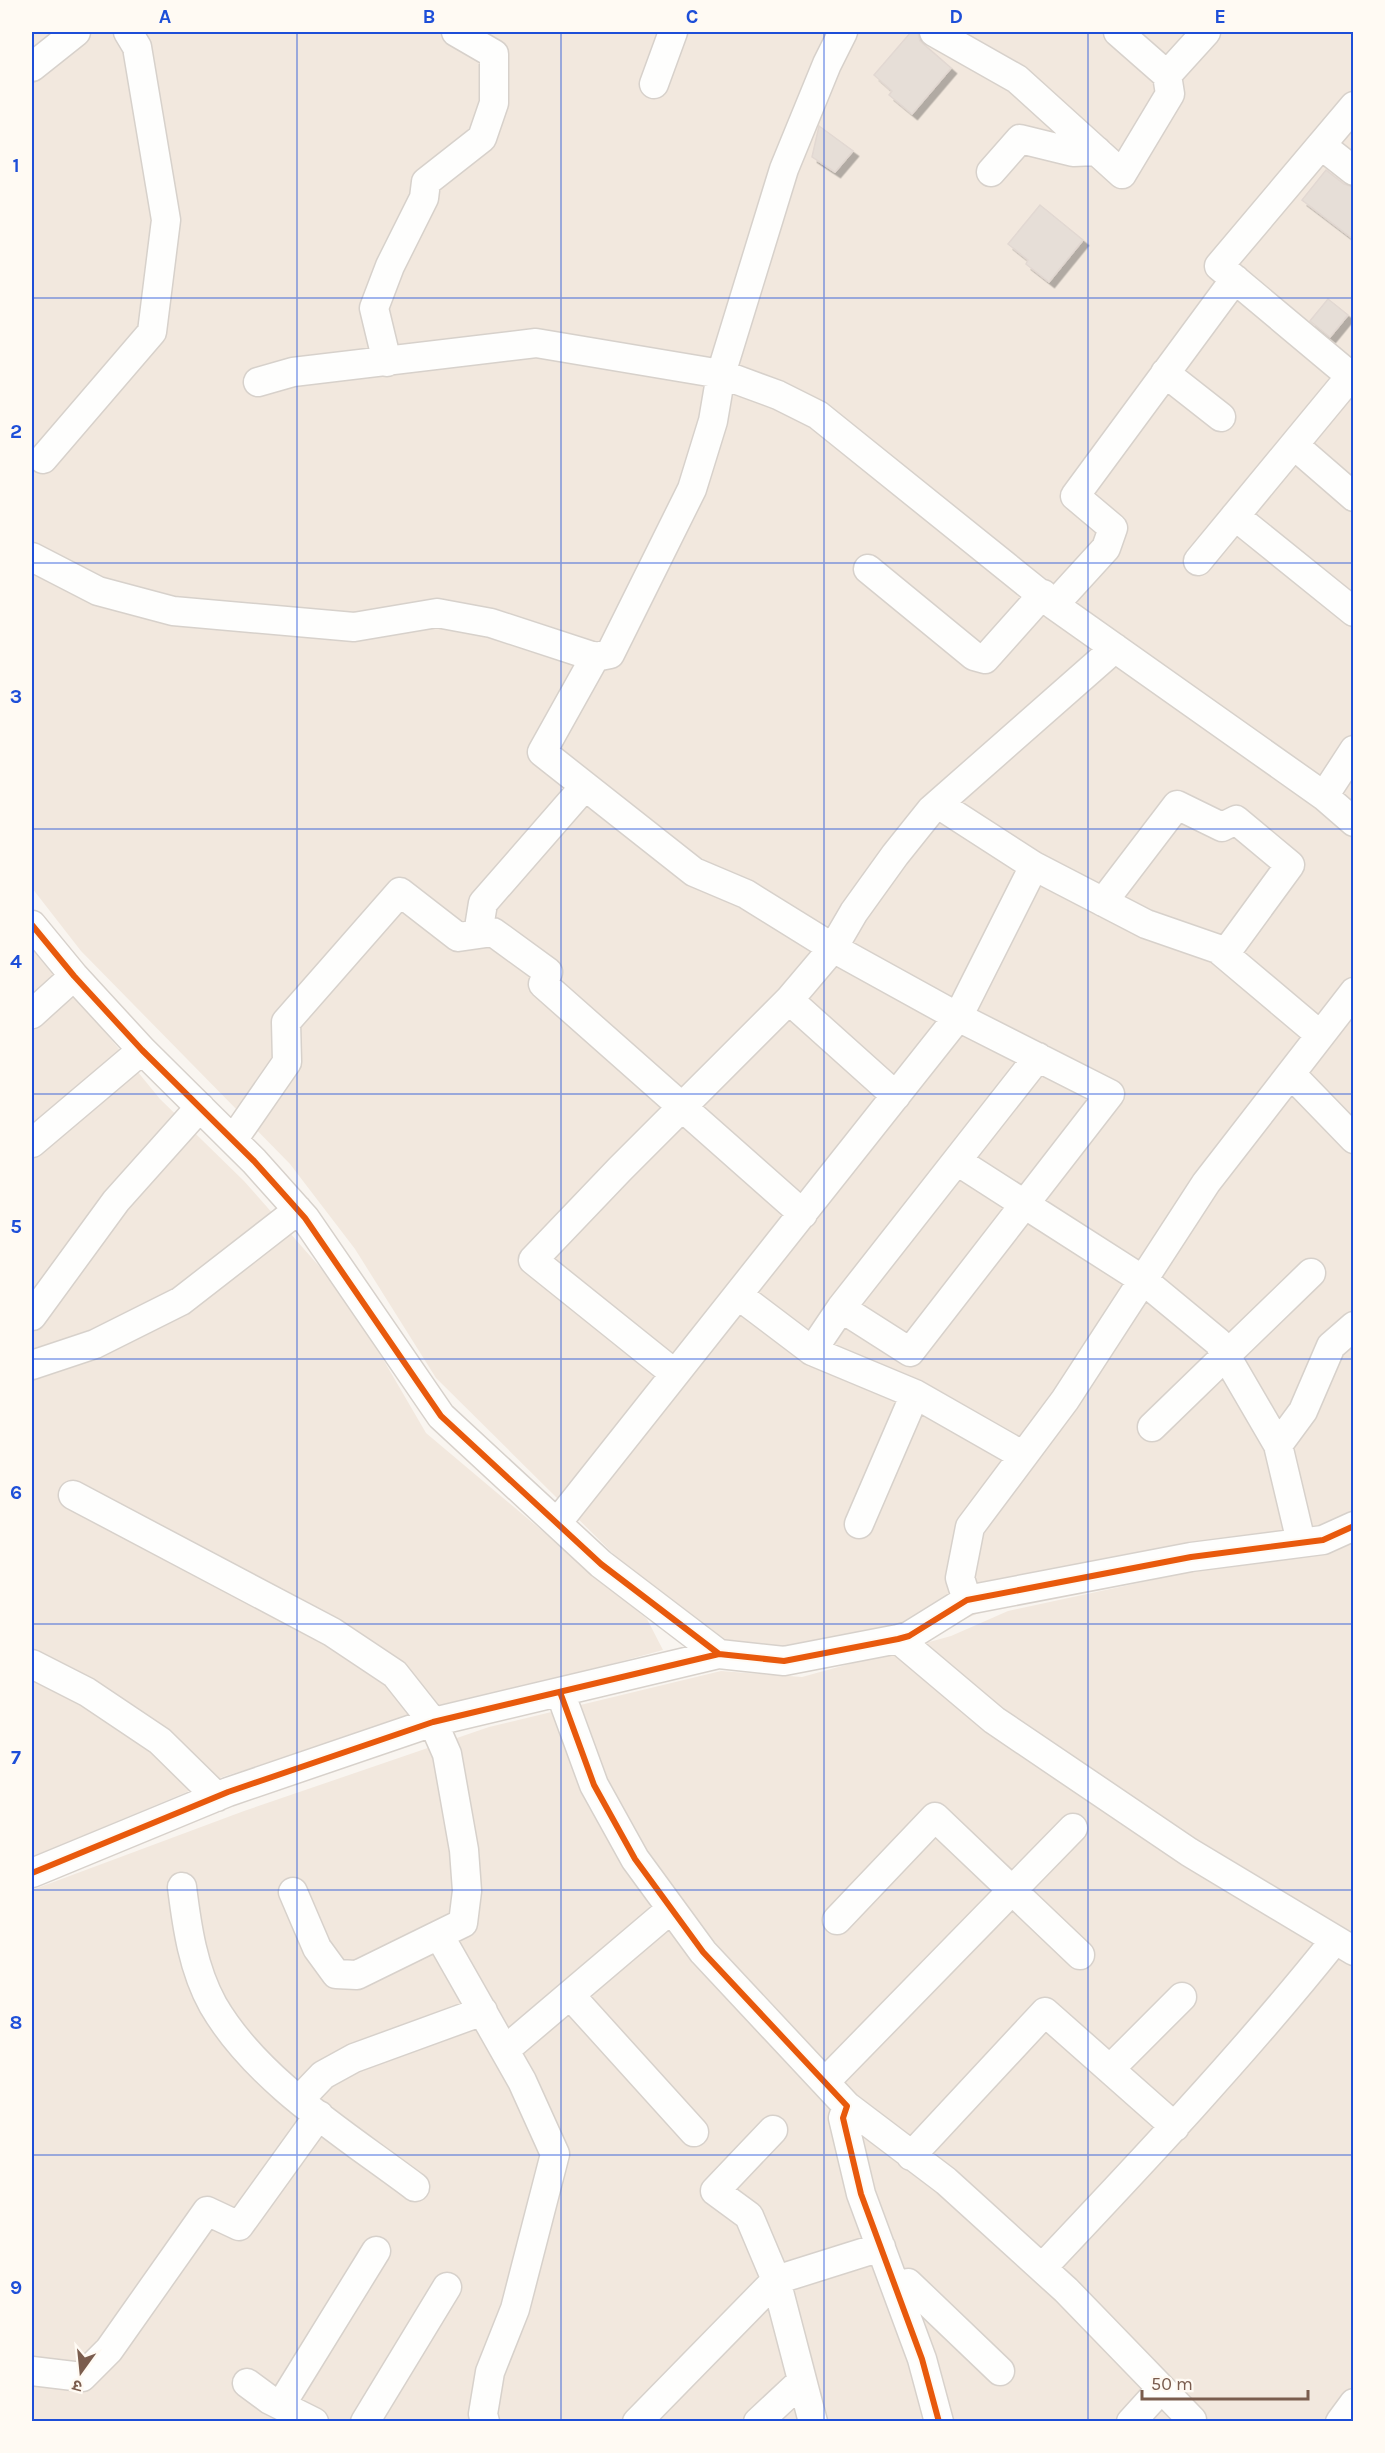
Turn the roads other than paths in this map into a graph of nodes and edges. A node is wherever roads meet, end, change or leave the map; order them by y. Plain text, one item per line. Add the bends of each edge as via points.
1 (76, 32) edge
2 (128, 32) edge
3 (456, 32) edge
4 (673, 32) edge
5 (843, 32) edge
6 (934, 32) edge
7 (1118, 32) edge
8 (1206, 32) edge
9 (32, 67) edge
10 (1167, 75) junction
11 (654, 84) dead end
12 (1353, 106) edge
13 (1321, 145) junction
14 (1097, 151) junction
15 (1353, 171) edge
16 (991, 172) dead end
17 (1235, 279) junction
18 (387, 362) junction
19 (1166, 373) junction
20 (721, 374) junction
21 (1352, 376) edge
22 (258, 382) dead end
23 (1221, 417) dead end
24 (1294, 445) junction
25 (35, 461) edge
26 (1353, 497) edge
27 (1235, 516) junction
28 (32, 557) edge
29 (1198, 561) dead end
30 (868, 569) dead end
31 (1049, 599) junction
32 (1353, 612) edge
33 (1115, 648) junction
34 (595, 657) junction
35 (1353, 750) edge
36 (585, 786) junction
37 (1324, 796) junction
38 (938, 804) junction
39 (1353, 822) edge
40 (1034, 866) junction
41 (1103, 902) junction
42 (32, 925) edge
43 (478, 934) junction
44 (833, 948) junction
45 (1225, 954) junction
46 (74, 976) junction
47 (1353, 992) edge
48 (789, 1000) junction
49 (32, 1014) edge
50 (958, 1017) junction
51 (1320, 1035) junction
52 (142, 1050) junction
53 (1038, 1057) junction
54 (1291, 1074) junction
55 (896, 1095) junction
56 (200, 1107) junction
57 (680, 1108) junction
58 (1353, 1139) edge
59 (233, 1140) junction
60 (32, 1143) edge
61 (957, 1161) junction
62 (1025, 1204) junction
63 (298, 1210) junction
64 (803, 1214) junction
65 (1311, 1273) dead end
66 (1143, 1280) junction
67 (738, 1295) junction
68 (841, 1308) junction
69 (32, 1317) edge
70 (1353, 1326) edge
71 (812, 1351) junction
72 (1226, 1355) junction
73 (32, 1365) edge
74 (675, 1374) junction
75 (915, 1394) junction
76 (1152, 1427) dead end
77 (1278, 1445) junction
78 (1022, 1455) junction
79 (72, 1495) dead end
80 (556, 1523) junction
81 (859, 1524) dead end
82 (1349, 1537) edge
83 (1301, 1542) junction
84 (967, 1600) junction
85 (898, 1639) junction
86 (719, 1654) junction
87 (32, 1664) edge
88 (560, 1692) junction
89 (433, 1722) junction
90 (217, 1797) junction
91 (1073, 1828) dead end
92 (32, 1873) edge
93 (182, 1887) dead end
94 (1012, 1890) junction
95 (293, 1892) dead end
96 (671, 1909) junction
97 (837, 1920) dead end
98 (439, 1935) junction
99 (1344, 1946) edge
100 (1080, 1955) dead end
101 (570, 1995) junction
102 (1182, 1997) dead end
103 (483, 2011) junction
104 (505, 2050) junction
105 (1110, 2069) junction
106 (825, 2082) junction
107 (847, 2106) junction
108 (310, 2107) junction
109 (1175, 2127) junction
110 (773, 2130) dead end
111 (694, 2132) dead end
112 (910, 2156) junction
113 (415, 2187) dead end
114 (881, 2247) junction
115 (376, 2250) dead end
116 (1041, 2268) junction
117 (776, 2280) junction
118 (895, 2285) junction
119 (447, 2287) dead end
120 (32, 2370) edge
121 (1000, 2371) dead end
122 (802, 2381) junction
123 (247, 2383) dead end
124 (1161, 2389) junction
125 (1353, 2403) edge
126 (281, 2405) junction
127 (1192, 2420) dead end
128 (313, 2421) edge
129 (365, 2421) edge
130 (485, 2421) edge
131 (637, 2421) edge
132 (758, 2421) edge
133 (813, 2421) edge
134 (939, 2421) edge
135 (1131, 2421) edge
136 (1340, 2421) edge

1 - 9 street
2 - 25 street via 137,47 166,220 152,333
3 - 18 street via 494,54 494,103 482,138 426,182 424,198 390,266 374,308
4 - 11 street
5 - 20 street via 784,169
6 - 14 street via 1017,80
7 - 10 street
8 - 10 street
10 - 14 street via 1170,94 1122,174
12 - 13 street
13 - 15 street
13 - 17 street via 1220,266
14 - 16 street via 1073,152 1020,140
17 - 19 street
17 - 21 street
18 - 20 street via 536,343
18 - 22 street via 293,372
19 - 23 street
19 - 31 street via 1075,496 1113,528 1106,548
20 - 31 street via 818,415
20 - 34 street via 713,421 692,489 610,654
21 - 24 street
24 - 26 street
24 - 27 street
27 - 29 street
27 - 32 street
28 - 34 street via 98,591 173,610 354,627 437,613 491,623
30 - 31 street via 974,656 985,659
31 - 33 street
33 - 37 street
33 - 38 street
34 - 36 street via 542,752
35 - 37 street
36 - 43 street via 483,903
36 - 44 street via 694,872 746,894
37 - 39 street
38 - 40 street
38 - 44 street via 895,855
40 - 41 street
40 - 50 street
41 - 45 street via 1146,924
41 - 45 street via 1177,805 1222,827 1236,820 1290,865
42 - 46 street
43 - 57 street via 493,932 548,972 543,984
43 - 59 street via 459,937 400,892 286,1023 287,1062
44 - 48 street
44 - 50 street
45 - 51 street
46 - 49 street
46 - 52 street
47 - 51 street
48 - 55 street
48 - 57 street
50 - 53 street
50 - 55 street
51 - 54 street
52 - 56 street
52 - 60 street
53 - 61 street
53 - 62 street via 1110,1094
54 - 58 street
54 - 66 street via 1206,1183
55 - 64 street
56 - 59 street
56 - 69 street via 116,1201
57 - 64 street
57 - 74 street via 533,1260
59 - 63 street
61 - 62 street
61 - 68 street
62 - 66 street
62 - 68 street via 910,1352
63 - 73 street via 181,1301 95,1344
63 - 80 street via 441,1416
64 - 67 street
65 - 72 street
66 - 72 street via 1218,1342
66 - 78 street via 1065,1400
67 - 71 street
67 - 74 street
68 - 71 street
70 - 77 street via 1330,1346 1303,1411
71 - 75 street
72 - 76 street
72 - 77 street
74 - 80 street
75 - 78 street
75 - 81 street
77 - 83 street
78 - 84 street via 970,1527 960,1578
79 - 89 street via 332,1632 395,1674
80 - 86 street via 601,1564
82 - 83 street
83 - 84 street via 1191,1557
84 - 85 street
85 - 86 street via 784,1661
85 - 99 street via 994,1720 1189,1852
86 - 88 street
87 - 90 street via 87,1692 160,1741
88 - 89 street
88 - 96 street via 594,1785 635,1859
89 - 90 street
89 - 98 street via 447,1754 467,1890 463,1923
90 - 92 street
91 - 94 street
93 - 108 street via 190,1945 213,2004 255,2061
94 - 97 street via 935,1817
94 - 100 street
94 - 106 street
95 - 98 street via 317,1948 336,1974 357,1975
96 - 101 street
96 - 106 street via 703,1952
98 - 103 street
99 - 109 street
101 - 104 street
101 - 111 street
102 - 105 street
103 - 104 street
103 - 108 street via 354,2058 323,2075
104 - 130 street via 555,2154 515,2309 490,2372
105 - 109 street
105 - 112 street via 1045,2012
106 - 107 street
107 - 112 street
107 - 114 street via 843,2118 861,2194
108 - 113 street
108 - 120 street via 264,2195 239,2226 207,2211 109,2350 82,2377
109 - 116 street
110 - 117 street via 715,2191 749,2216
112 - 116 street via 946,2181
114 - 117 street
114 - 118 street
115 - 126 street
116 - 124 street
117 - 122 street
117 - 131 street
118 - 121 street via 908,2283
118 - 134 street
119 - 129 street
122 - 132 street
122 - 133 street
123 - 126 street
124 - 127 street
124 - 135 street
125 - 136 street
126 - 128 street

